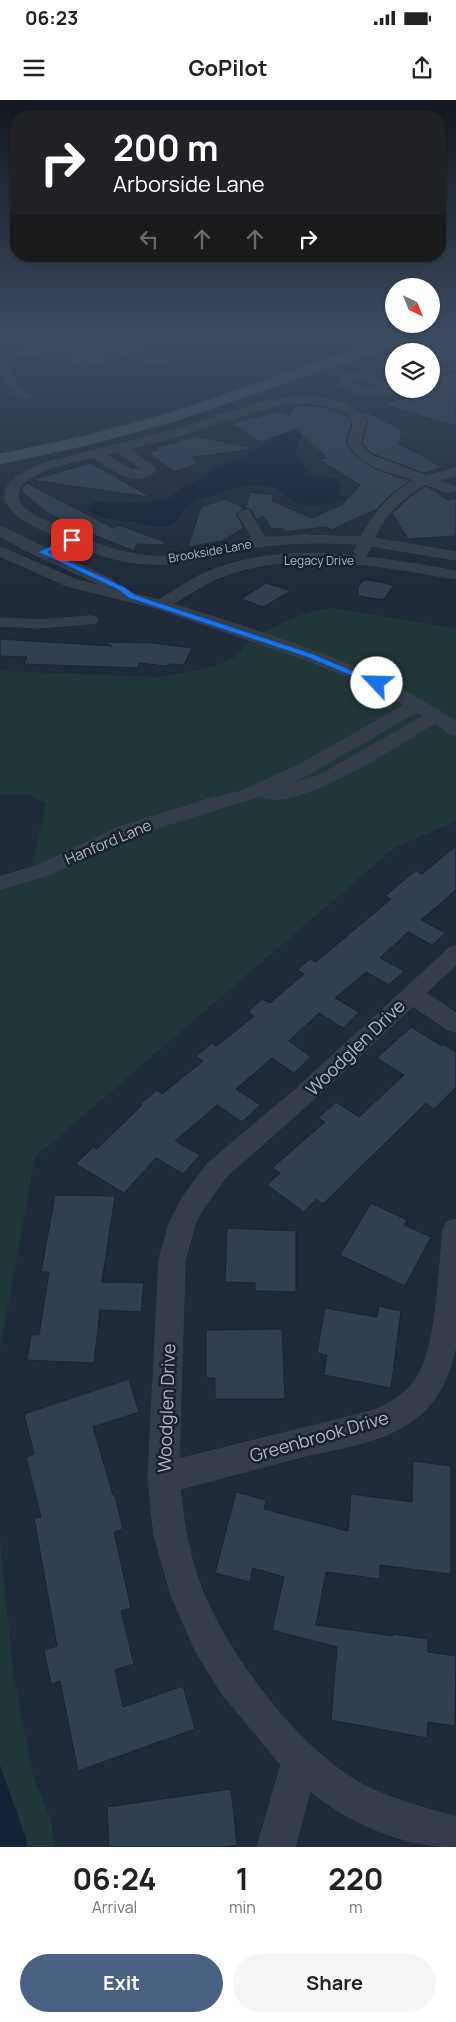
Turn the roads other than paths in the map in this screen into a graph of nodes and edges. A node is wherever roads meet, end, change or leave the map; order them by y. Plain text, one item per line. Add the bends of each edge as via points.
1 (143, 416) edge
2 (176, 416) edge
3 (230, 416) edge
4 (356, 416) edge
5 (196, 427) junction
6 (216, 436) dead end
7 (119, 448) junction
8 (0, 450) edge
9 (97, 454) junction
10 (0, 459) edge
11 (456, 472) edge
12 (423, 479) junction
13 (450, 489) dead end
14 (244, 514) dead end
15 (0, 530) edge
16 (59, 534) junction
17 (72, 540) junction
18 (366, 541) junction
19 (261, 542) junction
20 (28, 546) junction
21 (42, 552) junction
22 (456, 556) edge
23 (3, 558) edge
24 (358, 560) junction
25 (21, 562) junction
26 (456, 575) edge
27 (132, 596) junction
28 (161, 605) junction
29 (91, 620) dead end
30 (0, 622) edge
31 (417, 705) junction
32 (436, 716) junction
33 (456, 730) edge
34 (246, 796) junction
35 (0, 883) edge
36 (456, 953) edge
37 (411, 994) junction
38 (456, 1024) edge
39 (456, 1230) edge
40 (163, 1478) junction
41 (300, 1760) junction
42 (456, 1835) edge
43 (276, 1847) edge

1 - 8 main road
2 - 10 main road via 88,440
3 - 5 street, Brookside Lane
4 - 12 street, Brookside Lane via 360,420 354,444 362,455
5 - 6 street
5 - 7 street, Brookside Lane
7 - 9 street, Brookside Lane
7 - 9 street via 150,470 139,475 129,474
9 - 16 street, Brookside Lane via 33,472 16,484 11,492 14,507
11 - 12 street
12 - 13 street, Brookside Lane
12 - 18 street via 390,503
14 - 19 street, Brookside Lane
15 - 20 street
16 - 17 street, Brookside Lane
16 - 20 street
17 - 19 street, Brookside Lane via 110,555 157,560 190,558
17 - 21 street
18 - 19 street, Brookside Lane
18 - 22 street, Brookside Lane
18 - 24 street
20 - 21 street
20 - 23 street
21 - 25 street
21 - 27 street via 122,588
23 - 25 street
24 - 26 street, Legacy Drive
24 - 28 street, Legacy Drive via 298,558 241,566 199,582
25 - 27 street via 54,578 112,595
27 - 28 street
28 - 31 street via 332,663
29 - 30 street via 39,624
31 - 32 street
31 - 34 street, Hanford Lane via 303,770
32 - 33 street
32 - 34 street, Hanford Lane via 326,779 267,795
34 - 35 street, Hanford Lane via 124,832 44,870
36 - 37 street
37 - 38 street, Woodglen Drive
37 - 40 street, Woodglen Drive via 305,1094 217,1170 191,1205 172,1260
39 - 40 street, Greenbrook Drive via 439,1361 430,1382 410,1405 384,1421 357,1429
40 - 41 street, Woodglen Drive via 170,1535 187,1594 209,1642 235,1684
41 - 42 street, Woodglen Drive via 337,1790 382,1814
41 - 43 street

